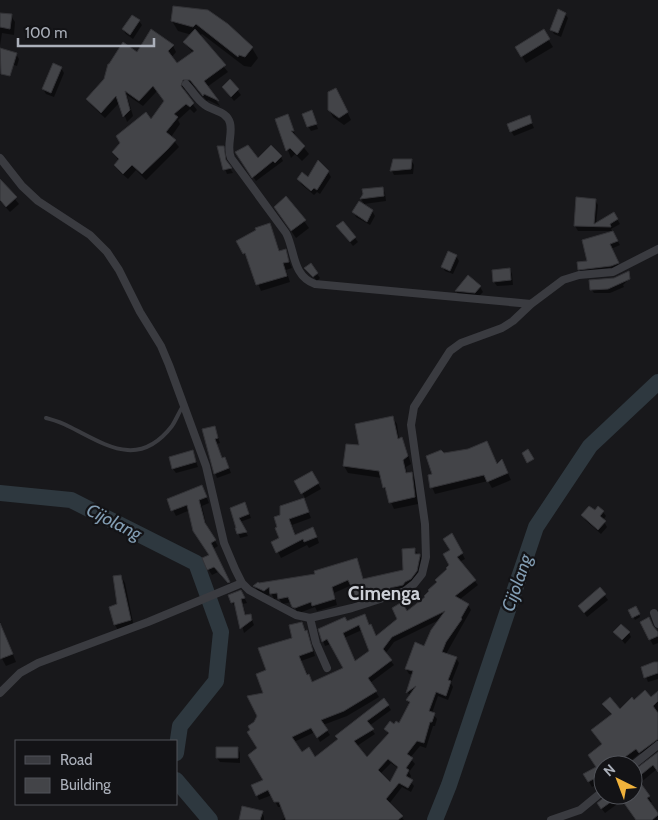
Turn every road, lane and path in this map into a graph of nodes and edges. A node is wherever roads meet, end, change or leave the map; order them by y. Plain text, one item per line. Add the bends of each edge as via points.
1 (186, 84) dead end
2 (0, 158) edge
3 (658, 249) edge
4 (531, 304) junction
5 (184, 404) junction
6 (46, 418) dead end
7 (242, 583) junction
8 (654, 613) dead end
9 (310, 618) junction
10 (658, 624) edge
11 (327, 668) dead end
12 (0, 693) edge
13 (658, 744) edge
14 (643, 757) edge
15 (593, 799) edge
16 (550, 820) edge

1 - 4 street via 205,105 225,114 231,124 231,158 290,238 295,262 306,279 315,284
2 - 5 street via 38,201 79,228 107,252 161,346
3 - 4 street via 613,272 563,280
4 - 9 street via 513,322 461,343 450,351 414,407 411,425 425,524 422,574 405,591
5 - 6 lane via 172,426 157,441 129,451 111,448
5 - 7 street via 206,466 224,543
7 - 9 street via 278,606
7 - 12 street via 38,663 20,673
8 - 10 street
9 - 11 street
13 - 14 street
15 - 16 street via 580,810

